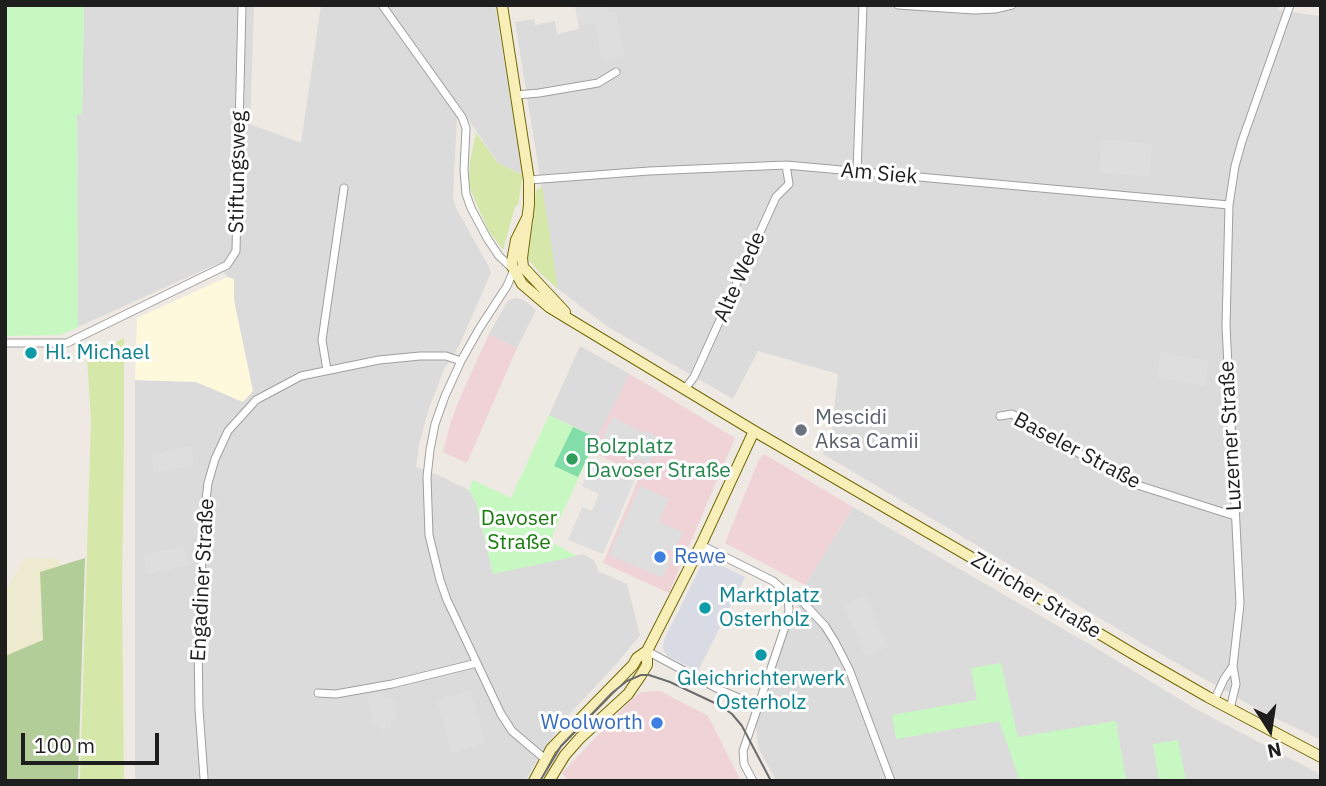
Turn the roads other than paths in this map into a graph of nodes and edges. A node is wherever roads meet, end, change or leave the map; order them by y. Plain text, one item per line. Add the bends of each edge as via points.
1 (242, 5) edge
2 (382, 5) edge
3 (502, 5) edge
4 (863, 5) edge
5 (898, 5) edge
6 (1012, 5) edge
7 (1290, 5) edge
8 (616, 72) dead end
9 (516, 95) junction
10 (786, 165) junction
11 (857, 172) junction
12 (529, 180) junction
13 (344, 188) dead end
14 (1229, 205) junction
15 (518, 269) junction
16 (5, 343) edge
17 (461, 360) junction
18 (327, 370) junction
19 (685, 389) junction
20 (1000, 416) dead end
21 (754, 431) junction
22 (1235, 516) junction
23 (701, 545) junction
24 (788, 597) junction
25 (647, 651) junction
26 (477, 663) junction
27 (1233, 666) junction
28 (612, 685) junction
29 (318, 693) dead end
30 (623, 698) junction
31 (1214, 701) junction
32 (758, 706) junction
33 (1230, 709) junction
34 (1321, 757) edge
35 (545, 759) junction
36 (204, 778) dead end
37 (534, 781) edge
38 (549, 781) edge
39 (753, 781) edge
40 (891, 781) edge

1 - 16 street, Stiftungsweg via 236,251 227,265 67,343
2 - 15 street via 462,117 467,128 464,170 471,208 499,256
3 - 9 main road
4 - 11 street
5 - 6 street via 974,9
7 - 14 street, Luzerner Straße via 1242,141
8 - 9 street via 598,83
9 - 12 main road
10 - 11 street, Am Siek
10 - 12 street, Am Siek
10 - 19 street, Alte Wede via 789,184 776,197
11 - 14 street, Am Siek
12 - 15 main road via 528,216 512,261
13 - 18 street via 322,340
14 - 22 street, Luzerner Straße via 1226,326
15 - 17 street
15 - 19 main road via 522,284 549,307
17 - 18 street, Engadiner Straße via 420,356
17 - 26 street via 429,450 429,535 447,600
18 - 36 street, Engadiner Straße via 301,376 256,400 228,431 215,459 204,517 198,641
19 - 21 main road
20 - 22 street, Baseler Straße via 1013,414 1128,482
21 - 23 main road
21 - 31 main road, Züricher Straße
22 - 27 street, Luzerner Straße via 1240,604
23 - 24 street via 773,582
23 - 25 main road
24 - 32 street via 787,621
24 - 40 street via 800,599 835,642
25 - 28 main road
25 - 30 main road via 647,665
25 - 32 street
26 - 29 street via 337,694
26 - 35 street via 512,732
27 - 31 street, Luzerner Straße
27 - 33 street, Luzerner Straße via 1236,684
28 - 30 main road
28 - 35 main road
30 - 38 main road via 580,738
31 - 33 main road, Züricher Straße
32 - 39 street via 743,751
33 - 34 main road, Züricher Straße
35 - 37 main road

